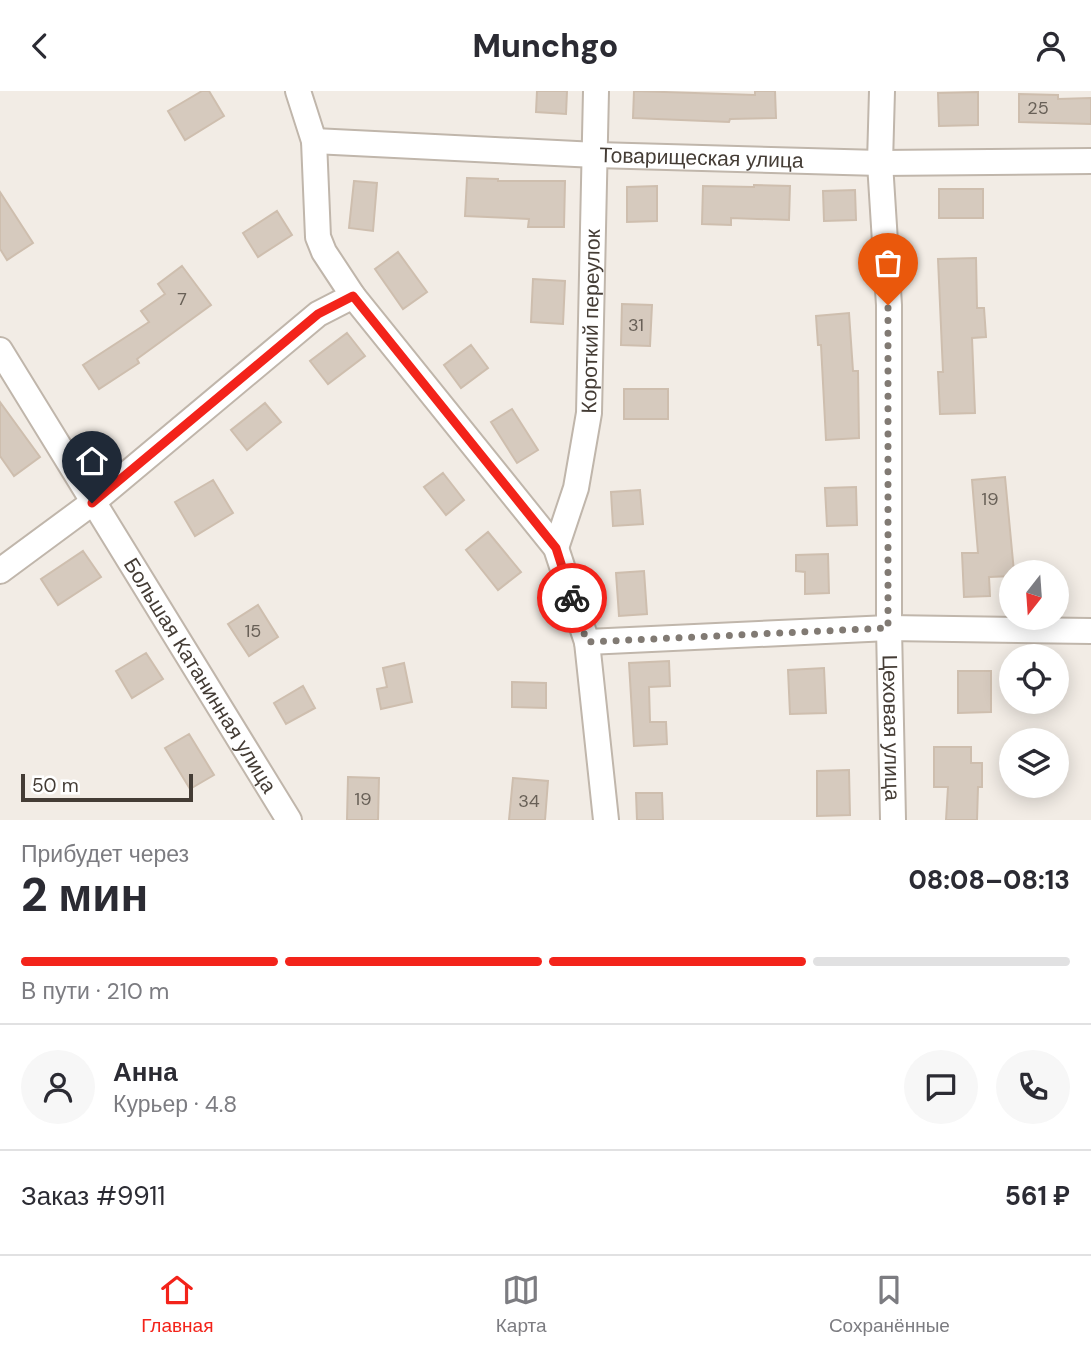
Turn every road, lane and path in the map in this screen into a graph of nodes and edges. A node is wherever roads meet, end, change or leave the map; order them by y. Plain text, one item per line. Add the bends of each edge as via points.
1 (298, 91) edge
2 (597, 91) edge
3 (881, 91) edge
4 (314, 141) junction
5 (596, 155) junction
6 (1091, 161) edge
7 (880, 163) junction
8 (353, 296) junction
9 (0, 350) edge
10 (92, 503) junction
11 (556, 548) junction
12 (0, 571) edge
13 (888, 628) junction
14 (1091, 631) edge
15 (587, 642) junction
16 (289, 820) edge
17 (606, 820) edge
18 (892, 820) edge

1 - 4 street
2 - 5 street, Короткий переулок
3 - 7 street, Цеховая улица
4 - 5 street, Товарищеская улица
4 - 8 street via 318,237
5 - 7 street, Товарищеская улица
5 - 11 street, Короткий переулок via 589,413 576,488
6 - 7 street, Товарищеская улица
7 - 13 street, Цеховая улица via 888,305
8 - 10 street via 318,314
8 - 11 street
9 - 10 street, Большая Катанинная улица
10 - 12 street
10 - 16 street, Большая Катанинная улица
11 - 15 street
13 - 14 street
13 - 15 street
13 - 18 street, Цеховая улица
15 - 17 street

